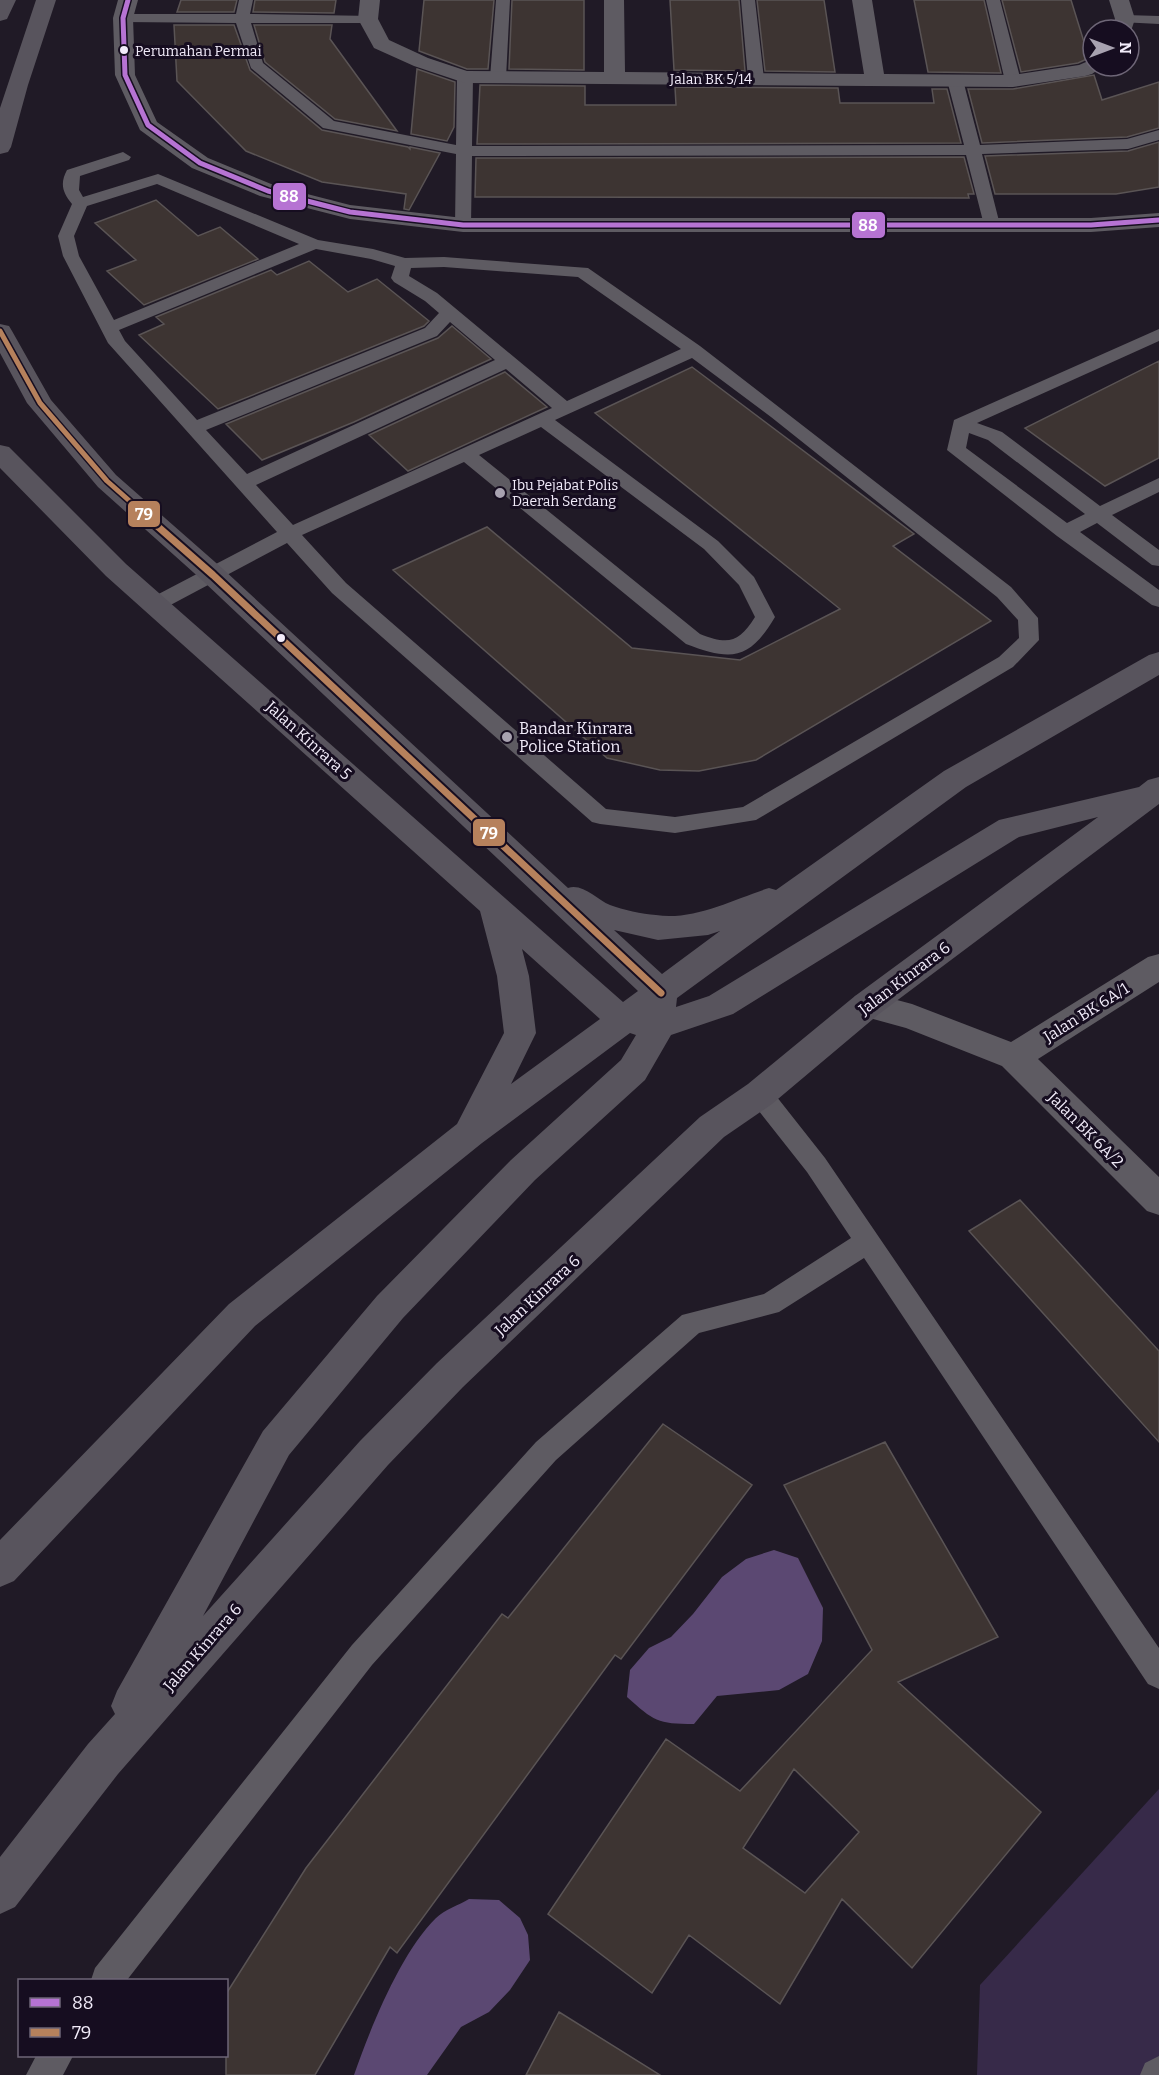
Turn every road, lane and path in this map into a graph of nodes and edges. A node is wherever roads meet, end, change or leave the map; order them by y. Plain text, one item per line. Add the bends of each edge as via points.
1 (6, 0) edge
2 (46, 0) edge
3 (246, 0) edge
4 (503, 0) edge
5 (614, 0) edge
6 (748, 0) edge
7 (862, 0) edge
8 (993, 0) edge
9 (126, 9) edge
10 (369, 9) edge
11 (0, 15) edge
12 (1122, 16) edge
13 (242, 19) junction
14 (1159, 20) edge
15 (1081, 71) edge
16 (465, 77) junction
17 (498, 78) junction
18 (615, 79) junction
19 (756, 79) junction
20 (875, 80) junction
21 (956, 80) junction
22 (1014, 81) junction
23 (1159, 135) edge
24 (0, 147) edge
25 (973, 150) junction
26 (464, 151) junction
27 (123, 157) dead end
28 (80, 203) junction
29 (1159, 220) edge
30 (463, 225) junction
31 (992, 225) junction
32 (314, 244) junction
33 (404, 262) junction
34 (449, 313) junction
35 (110, 328) junction
36 (0, 332) edge
37 (1159, 334) edge
38 (694, 350) junction
39 (508, 361) junction
40 (565, 409) junction
41 (542, 419) junction
42 (961, 424) junction
43 (194, 428) junction
44 (0, 453) edge
45 (466, 454) junction
46 (244, 483) junction
47 (1159, 484) edge
48 (1099, 514) junction
49 (1064, 531) junction
50 (289, 534) junction
51 (1159, 560) edge
52 (213, 575) junction
53 (1159, 600) edge
54 (156, 604) junction
55 (1159, 662) edge
56 (1154, 791) edge
57 (530, 873) junction
58 (803, 887) junction
59 (494, 906) junction
60 (1159, 966) edge
61 (867, 1005) junction
62 (660, 1010) junction
63 (623, 1021) junction
64 (1014, 1057) junction
65 (760, 1094) junction
66 (470, 1133) junction
67 (1159, 1200) edge
68 (868, 1241) junction
69 (0, 1568) edge
70 (1159, 1674) edge
71 (103, 1759) junction
72 (0, 1892) edge
73 (107, 1979) edge
74 (55, 2057) edge
75 (43, 2075) edge

1 - 11 main road
2 - 24 main road
3 - 13 lane
4 - 17 lane
5 - 18 street
6 - 19 lane
7 - 20 street
8 - 22 lane
9 - 13 lane
9 - 30 street via 125,75 148,125 200,164 268,190 350,212
10 - 13 lane
10 - 16 street, Jalan BK 5/14 via 381,44
12 - 14 lane
13 - 26 lane via 256,65 329,125
15 - 22 street, Jalan BK 5/14
16 - 17 street, Jalan BK 5/14
16 - 26 lane
17 - 18 street, Jalan BK 5/14
18 - 19 street, Jalan BK 5/14
19 - 20 street, Jalan BK 5/14
20 - 21 street, Jalan BK 5/14
21 - 22 street, Jalan BK 5/14
21 - 25 lane
23 - 25 lane via 1128,144
25 - 26 lane
25 - 31 lane
26 - 30 lane
27 - 28 lane via 73,173 71,194
28 - 32 lane via 158,179
28 - 35 lane via 66,236 71,256
29 - 31 street
30 - 31 street
32 - 33 lane
32 - 35 lane
33 - 34 lane via 400,278
33 - 38 lane via 582,272
34 - 39 lane
34 - 43 lane via 431,332
35 - 43 lane via 117,343
36 - 52 main road via 40,403 106,481
37 - 42 lane
38 - 40 lane
38 - 50 lane via 1004,592 1028,618 1029,640 1006,662 748,814 675,825 600,816 339,588
39 - 40 lane
39 - 46 lane
40 - 41 lane
41 - 45 lane
41 - 45 lane via 725,559 747,582 765,617 755,635 743,645 717,649 693,639
42 - 48 lane via 995,436
42 - 49 lane via 956,450
43 - 46 lane
44 - 54 main road, Jalan Kinrara 5 via 116,570
45 - 50 lane
46 - 50 lane
47 - 48 lane
48 - 49 lane
48 - 51 lane
49 - 53 lane
50 - 52 lane
52 - 54 lane
52 - 57 main road
54 - 59 main road, Jalan Kinrara 5
55 - 58 main road via 955,779
56 - 61 main road, Jalan Kinrara 6
56 - 62 main road via 1010,828 721,1005
57 - 58 main road via 602,915 658,928 708,923
57 - 62 main road
58 - 62 main road
59 - 63 main road, Jalan Kinrara 5
59 - 66 main road via 513,976 520,1033
60 - 64 street, Jalan BK 6A/1
61 - 64 street via 912,1017
61 - 65 main road, Jalan Kinrara 6
62 - 63 main road
62 - 71 main road via 633,1070 523,1170 390,1307 276,1443
63 - 66 main road
64 - 67 street, Jalan BK 6A/2
65 - 68 lane via 816,1165
65 - 71 main road, Jalan Kinrara 6 via 712,1127 450,1375 374,1453
66 - 69 main road via 242,1315
68 - 70 lane
68 - 73 lane via 770,1304 691,1323 546,1451 362,1654
71 - 72 main road, Jalan Kinrara 6
74 - 75 lane

